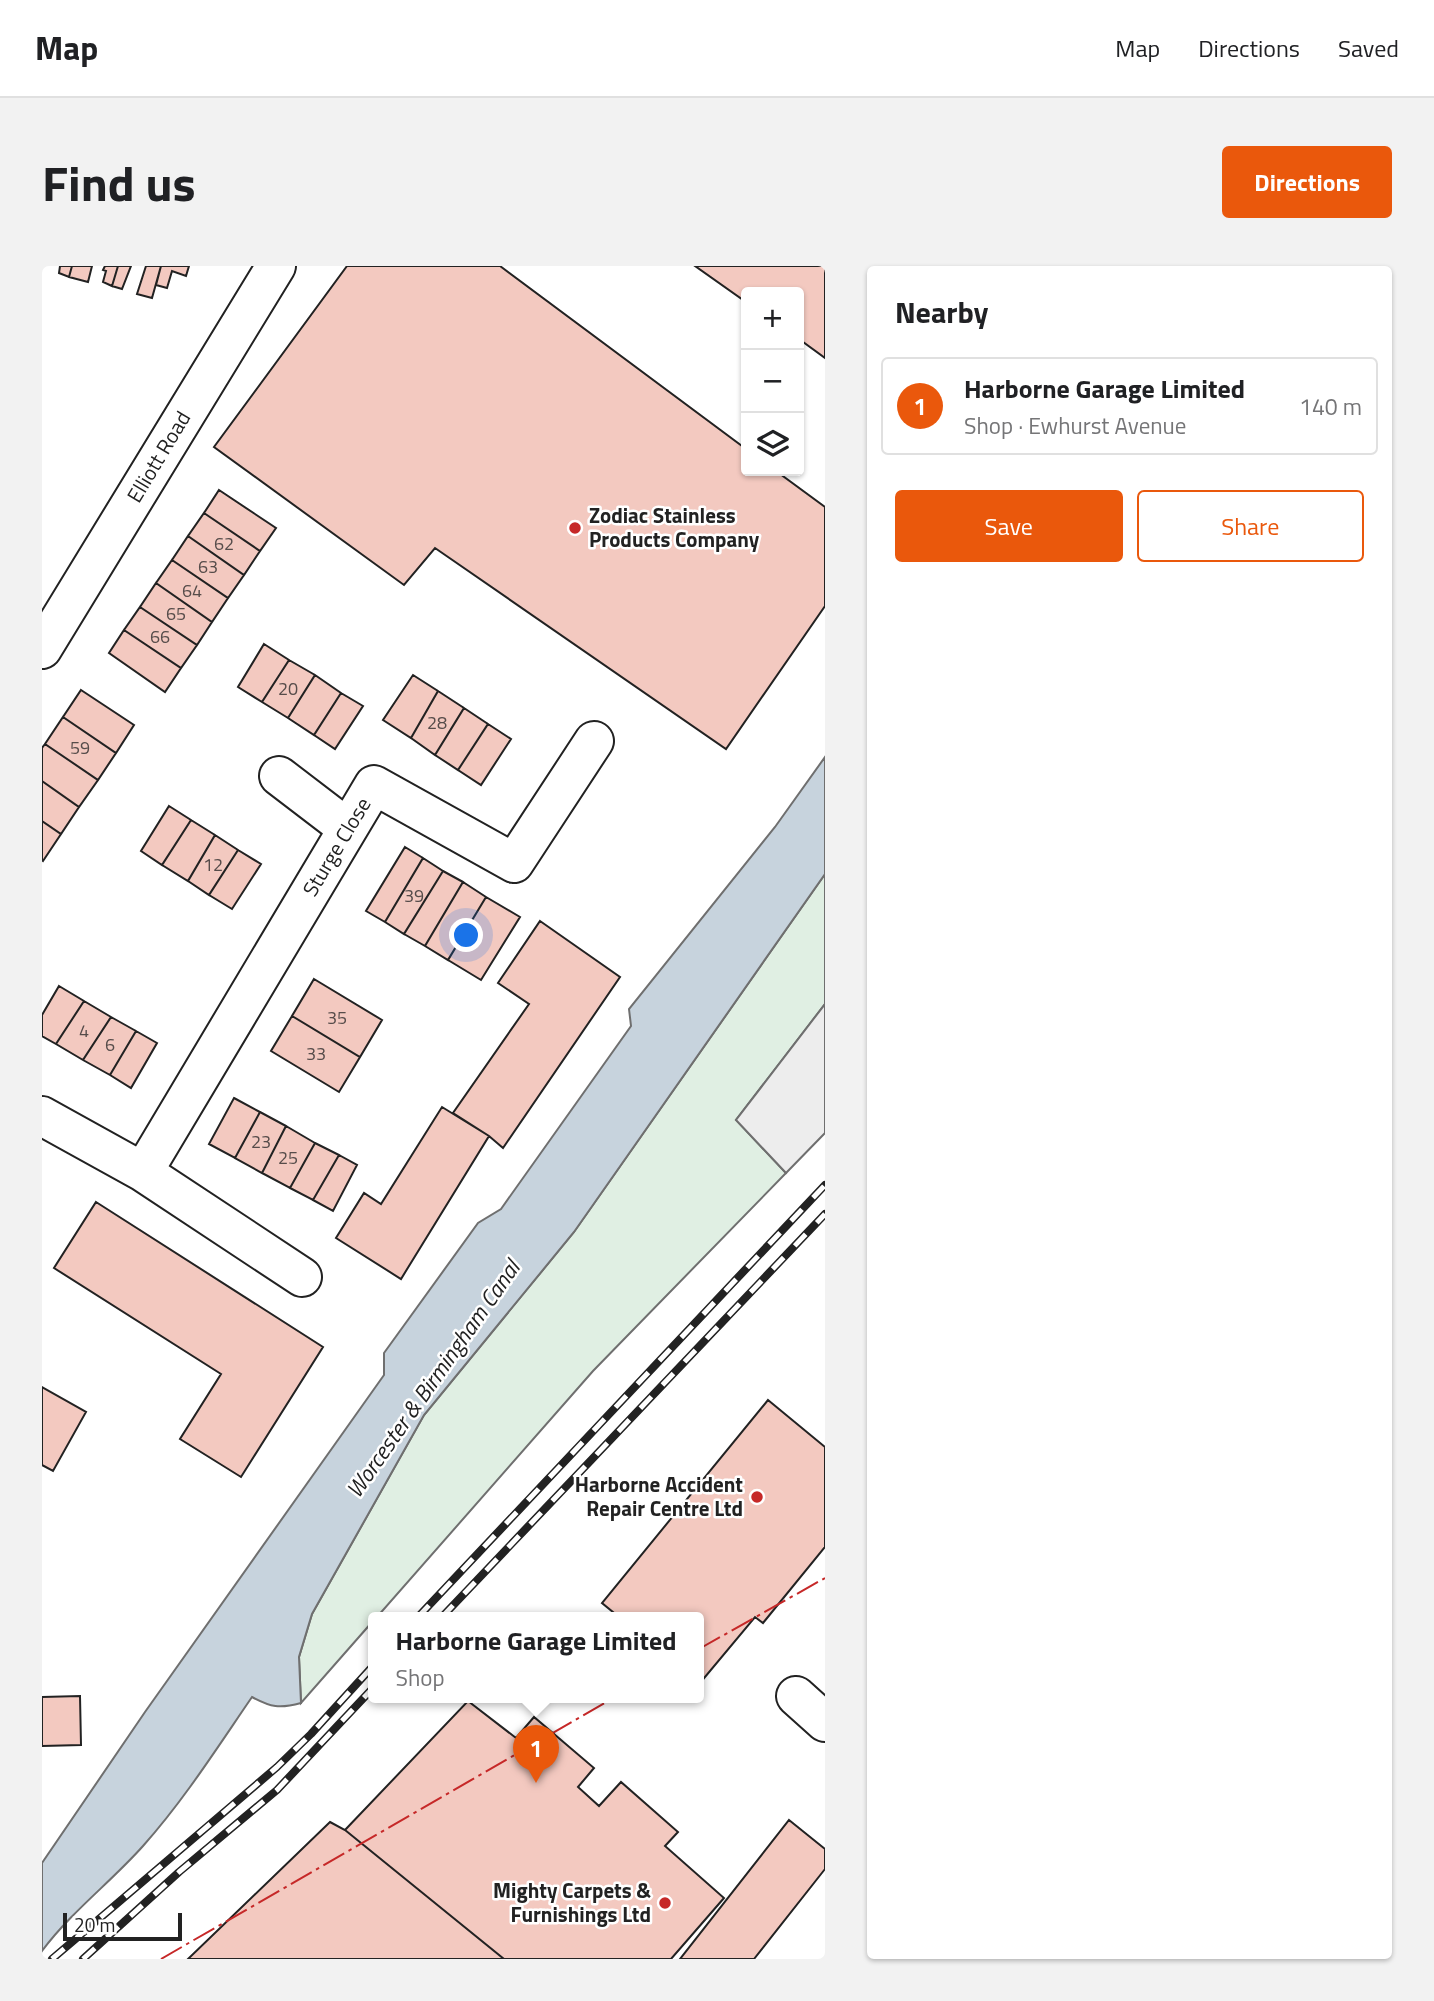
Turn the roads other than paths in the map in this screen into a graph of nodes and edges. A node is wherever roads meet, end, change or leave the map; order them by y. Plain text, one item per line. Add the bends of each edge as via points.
1 (276, 266) edge
2 (43, 644) edge
3 (594, 741) dead end
4 (279, 776) dead end
5 (347, 828) junction
6 (42, 1116) edge
7 (144, 1172) junction
8 (302, 1277) dead end
9 (796, 1696) dead end
10 (825, 1722) edge

1 - 2 street, Elliott Road
3 - 5 street, Sturge Close via 514,863 374,785
4 - 5 street
5 - 7 street, Sturge Close
6 - 7 street
7 - 8 street
9 - 10 street

